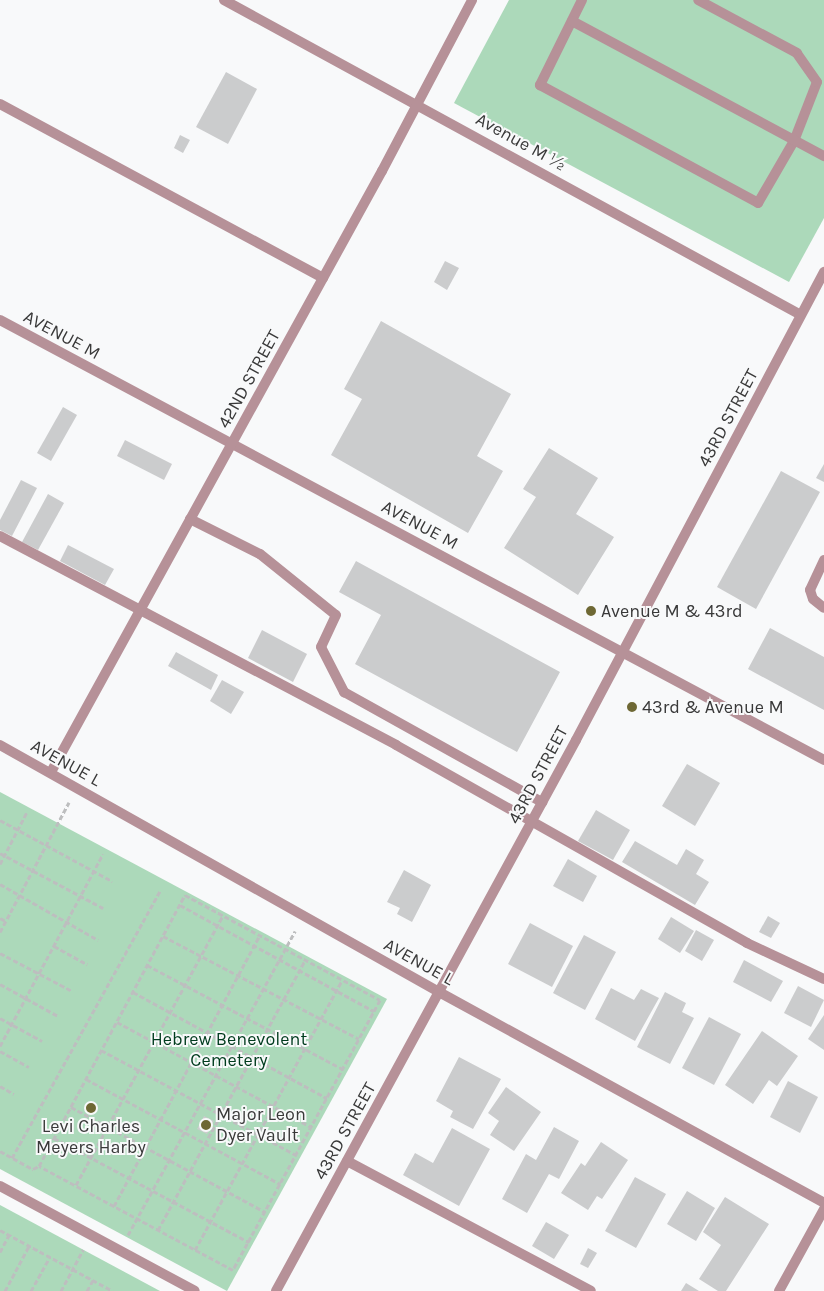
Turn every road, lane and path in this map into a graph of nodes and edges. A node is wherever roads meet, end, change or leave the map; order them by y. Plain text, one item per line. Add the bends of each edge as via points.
1 (224, 0) edge
2 (472, 0) edge
3 (582, 0) edge
4 (698, 0) edge
5 (572, 21) junction
6 (0, 104) edge
7 (418, 104) junction
8 (794, 141) junction
9 (824, 156) edge
10 (824, 272) edge
11 (323, 278) junction
12 (801, 315) junction
13 (0, 320) edge
14 (232, 443) junction
15 (190, 519) junction
16 (0, 536) edge
17 (824, 560) edge
18 (824, 608) edge
19 (140, 610) junction
20 (621, 651) junction
21 (0, 745) edge
22 (824, 760) edge
23 (51, 772) junction
24 (77, 787) junction
25 (542, 802) junction
26 (27, 812) dead end
27 (0, 820) edge
28 (531, 824) junction
29 (18, 830) junction
30 (46, 845) junction
31 (0, 853) edge
32 (103, 854) dead end
33 (4, 855) junction
34 (0, 864) edge
35 (33, 870) junction
36 (94, 872) junction
37 (112, 881) dead end
38 (0, 884) edge
39 (160, 891) dead end
40 (19, 895) junction
41 (81, 896) junction
42 (180, 905) junction
43 (104, 908) dead end
44 (223, 915) junction
45 (303, 915) junction
46 (0, 918) edge
47 (6, 921) junction
48 (67, 922) junction
49 (218, 926) junction
50 (0, 932) edge
51 (260, 935) junction
52 (163, 936) junction
53 (98, 940) dead end
54 (54, 946) junction
55 (254, 946) junction
56 (285, 949) junction
57 (0, 953) edge
58 (201, 956) junction
59 (279, 959) junction
60 (305, 960) junction
61 (87, 964) dead end
62 (147, 965) junction
63 (300, 971) junction
64 (39, 974) junction
65 (238, 976) junction
66 (824, 979) edge
67 (342, 980) junction
68 (0, 984) edge
69 (185, 985) junction
70 (263, 989) junction
71 (72, 991) dead end
72 (336, 991) junction
73 (133, 992) junction
74 (439, 992) junction
75 (26, 998) junction
76 (284, 1000) junction
77 (222, 1004) junction
78 (374, 1011) junction
79 (170, 1013) junction
80 (58, 1016) dead end
81 (0, 1018) edge
82 (247, 1018) junction
83 (320, 1019) junction
84 (117, 1022) junction
85 (12, 1024) junction
86 (268, 1029) junction
87 (207, 1033) junction
88 (359, 1039) junction
89 (42, 1041) dead end
90 (154, 1042) junction
91 (0, 1046) edge
92 (232, 1046) junction
93 (304, 1048) junction
94 (101, 1050) junction
95 (0, 1051) edge
96 (252, 1057) junction
97 (191, 1062) junction
98 (29, 1067) dead end
99 (343, 1069) junction
100 (139, 1070) junction
101 (216, 1075) junction
102 (289, 1077) junction
103 (86, 1080) junction
104 (0, 1086) edge
105 (237, 1086) junction
106 (176, 1090) junction
107 (14, 1094) dead end
108 (327, 1098) junction
109 (123, 1099) junction
110 (200, 1103) junction
111 (273, 1106) junction
112 (71, 1107) junction
113 (221, 1115) junction
114 (160, 1119) junction
115 (108, 1127) junction
116 (311, 1127) junction
117 (185, 1132) junction
118 (258, 1134) junction
119 (54, 1138) junction
120 (205, 1144) junction
121 (145, 1148) junction
122 (0, 1151) edge
123 (296, 1155) junction
124 (12, 1158) junction
125 (91, 1158) junction
126 (169, 1160) junction
127 (347, 1161) junction
128 (242, 1163) junction
129 (39, 1166) junction
130 (190, 1172) junction
131 (129, 1178) junction
132 (280, 1184) junction
133 (0, 1186) edge
134 (76, 1186) junction
135 (153, 1190) junction
136 (226, 1192) junction
137 (174, 1202) junction
138 (824, 1203) edge
139 (114, 1206) junction
140 (824, 1208) edge
141 (265, 1212) junction
142 (137, 1218) junction
143 (210, 1221) junction
144 (0, 1230) edge
145 (158, 1230) junction
146 (9, 1235) junction
147 (91, 1235) junction
148 (249, 1242) junction
149 (29, 1246) junction
150 (195, 1250) junction
151 (120, 1251) junction
152 (0, 1252) edge
153 (50, 1257) junction
154 (72, 1270) junction
155 (93, 1280) junction
156 (5, 1291) edge
157 (31, 1291) edge
158 (61, 1291) edge
159 (87, 1291) edge
160 (113, 1291) edge
161 (195, 1291) edge
162 (276, 1291) edge
163 (591, 1291) edge
164 (779, 1291) edge

1 - 7 street, Avenue M ½
2 - 7 street, 42ND STREET
3 - 5 street
4 - 8 street via 796,53 817,82
5 - 8 street
5 - 8 street via 540,85 758,203
6 - 11 street
7 - 11 street, 42ND STREET
7 - 12 street, Avenue M ½
8 - 9 street
10 - 12 street, 43RD STREET
11 - 14 street, 42ND STREET
12 - 20 street, 43RD STREET
13 - 14 street, AVENUE M
14 - 15 street, 42ND STREET
14 - 20 street, AVENUE M
15 - 19 street, 42ND STREET
15 - 25 street via 260,554 336,615 321,647 344,692
16 - 19 street
17 - 18 street via 810,590 813,600
19 - 23 street, 42ND STREET
19 - 28 street via 396,745
20 - 22 street, AVENUE M
20 - 25 street, 43RD STREET
21 - 23 street, AVENUE L
23 - 24 street, AVENUE L
24 - 30 path
24 - 45 street, AVENUE L
25 - 28 street, 43RD STREET
26 - 29 path
27 - 29 path
28 - 66 street via 747,942
28 - 74 street, 43RD STREET
29 - 30 path
29 - 33 path
30 - 35 path
30 - 36 path
31 - 33 path
32 - 36 path
33 - 34 path
33 - 35 path
35 - 40 path
35 - 41 path
36 - 37 path
36 - 41 path
38 - 40 path
39 - 124 path
40 - 47 path
40 - 48 path
41 - 43 path
41 - 48 path
42 - 44 path via 185,895
42 - 49 path
42 - 52 path
44 - 49 path
44 - 51 path
45 - 56 path
45 - 74 street, AVENUE L
46 - 47 path
47 - 50 path
48 - 53 path
48 - 54 path
49 - 55 path
49 - 58 path
51 - 55 path
51 - 56 path
52 - 58 path
52 - 62 path
54 - 61 path
54 - 64 path
55 - 59 path
55 - 65 path
56 - 59 path
56 - 60 path
57 - 64 path
58 - 65 path
58 - 69 path
59 - 63 path
59 - 70 path
60 - 63 path
60 - 67 path
62 - 69 path
62 - 73 path
63 - 72 path
63 - 76 path
64 - 71 path
64 - 75 path
65 - 70 path
65 - 77 path
67 - 72 path
67 - 78 path via 380,1000
68 - 75 path
69 - 77 path
69 - 79 path
70 - 76 path
70 - 82 path
72 - 78 path
72 - 83 path
73 - 79 path
73 - 84 path
74 - 127 street, 43RD STREET
74 - 138 street, AVENUE L
75 - 80 path
75 - 85 path
76 - 83 path
76 - 86 path
77 - 82 path
77 - 87 path
78 - 88 path
79 - 87 path
79 - 90 path
81 - 85 path
82 - 86 path
82 - 92 path
83 - 88 path
83 - 93 path
84 - 90 path
84 - 94 path
85 - 89 path
85 - 91 path
86 - 93 path
86 - 96 path
87 - 92 path
87 - 97 path
88 - 99 path
90 - 97 path
90 - 100 path
92 - 96 path
92 - 101 path
93 - 99 path
93 - 102 path
94 - 100 path
94 - 103 path
95 - 98 path
96 - 102 path
96 - 105 path
97 - 101 path
97 - 106 path
99 - 108 path
100 - 106 path
100 - 109 path
101 - 105 path
101 - 110 path
102 - 108 path
102 - 111 path
103 - 109 path
103 - 112 path
104 - 107 path
105 - 111 path
105 - 113 path
106 - 110 path
106 - 114 path
108 - 116 path
109 - 114 path
109 - 115 path
110 - 113 path
110 - 117 path
111 - 116 path
111 - 118 path
112 - 115 path
112 - 119 path
113 - 118 path
113 - 120 path
114 - 117 path
114 - 121 path
115 - 121 path
115 - 125 path
116 - 123 path
117 - 120 path
117 - 126 path
118 - 123 path
118 - 128 path
119 - 125 path
119 - 129 path
120 - 128 path
120 - 130 path
121 - 126 path
121 - 131 path
122 - 124 path
123 - 132 path
124 - 129 path via 33,1169
125 - 131 path
125 - 134 path
126 - 130 path
126 - 135 path
127 - 162 street, 43RD STREET
127 - 163 street
128 - 132 path
128 - 136 path
129 - 134 path
130 - 136 path
130 - 137 path
131 - 135 path
131 - 139 path
132 - 141 path
133 - 147 street
134 - 139 path
135 - 137 path
135 - 142 path
136 - 141 path
136 - 143 path
137 - 143 path
137 - 145 path
139 - 142 path
140 - 164 street
141 - 148 path
142 - 145 path
142 - 151 path
143 - 148 path
143 - 150 path
144 - 146 path
145 - 150 path
146 - 149 path
146 - 152 path
147 - 151 street
147 - 154 path
148 - 150 path via 233,1270
149 - 153 path
149 - 156 path
151 - 161 street
153 - 154 path
153 - 157 path
154 - 155 path
154 - 158 path
155 - 159 path
155 - 160 path

